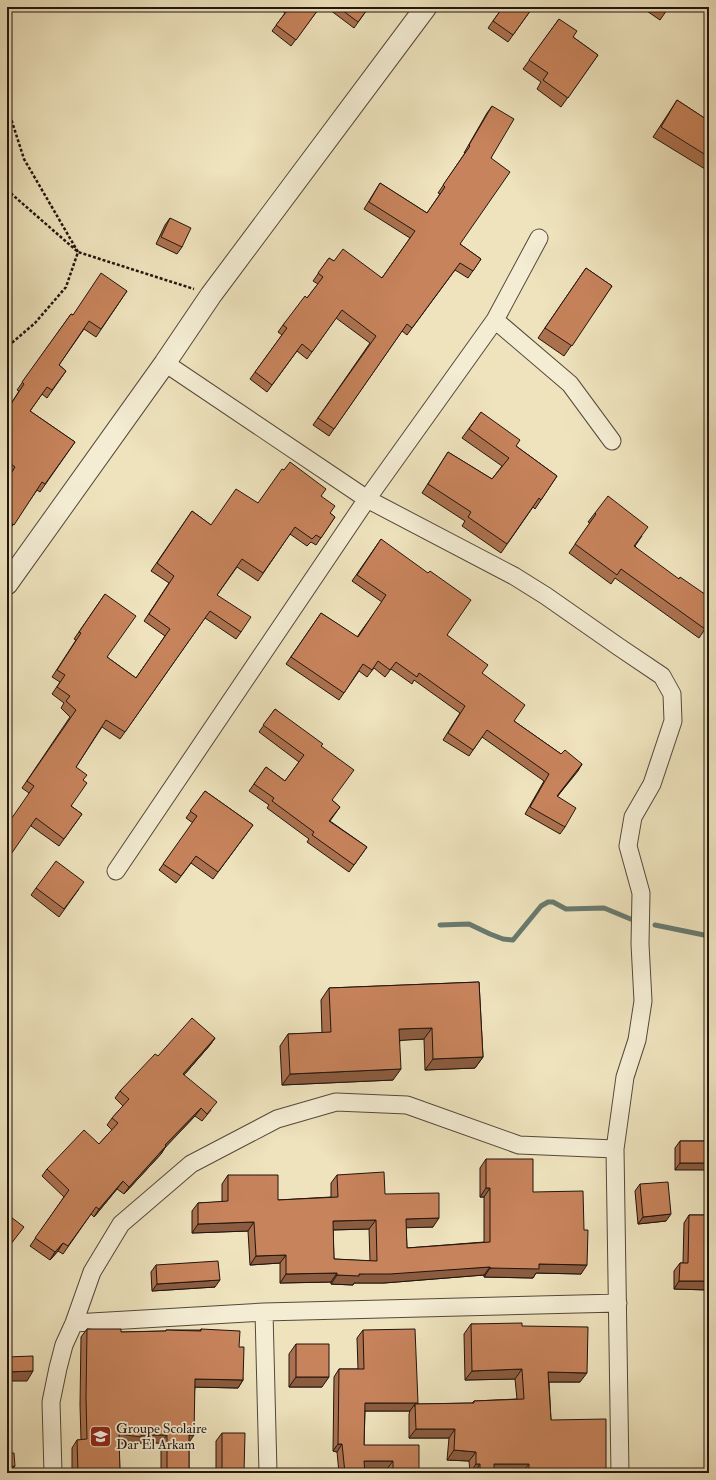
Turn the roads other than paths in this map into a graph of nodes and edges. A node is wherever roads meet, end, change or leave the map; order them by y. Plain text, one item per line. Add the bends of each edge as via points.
1 (426, 7) edge
2 (539, 238) dead end
3 (495, 320) junction
4 (165, 363) junction
5 (612, 441) dead end
6 (367, 499) junction
7 (7, 584) edge
8 (116, 871) dead end
9 (615, 1149) junction
10 (618, 1303) junction
11 (264, 1312) junction
12 (74, 1323) junction
13 (52, 1473) edge
14 (268, 1473) edge
15 (620, 1473) edge

1 - 4 street via 211,295
2 - 3 street
3 - 5 street via 570,384
3 - 6 street
4 - 6 street
4 - 7 street
6 - 8 street
6 - 9 street via 514,576 546,596 662,676 672,694 673,721 652,784 633,817 628,846 641,893 643,1001 637,1040 625,1077
9 - 10 street
9 - 12 street via 518,1146 407,1105 336,1102 277,1119 191,1164 121,1224 92,1272
10 - 11 street
10 - 15 street
11 - 12 street
11 - 14 street
12 - 13 street via 64,1345 51,1402

